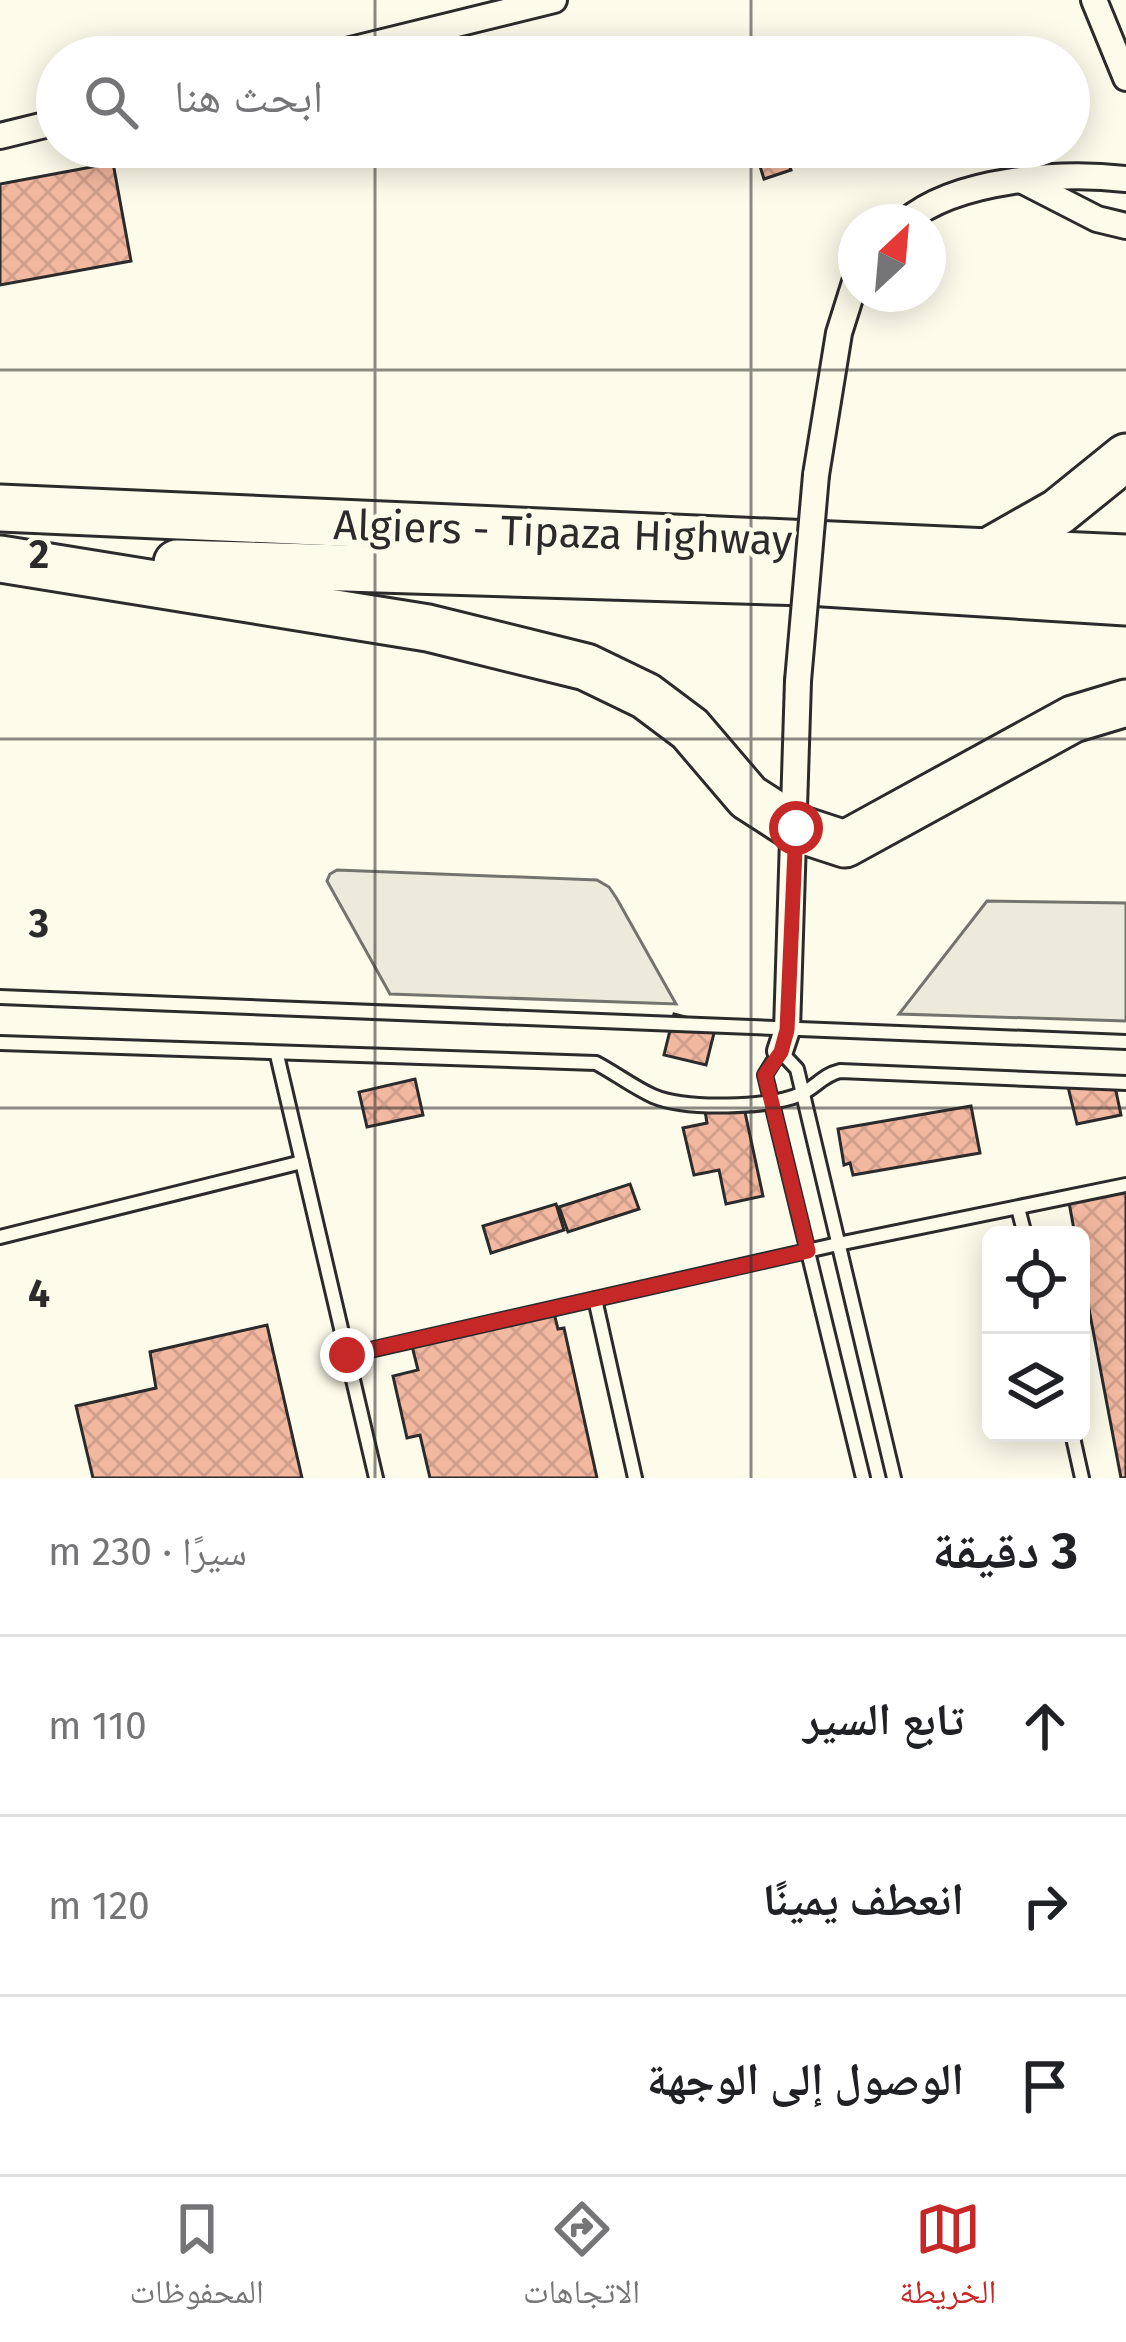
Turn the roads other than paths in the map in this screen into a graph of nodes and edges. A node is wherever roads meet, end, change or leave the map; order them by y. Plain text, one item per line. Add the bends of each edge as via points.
1 (554, 0) edge
2 (1094, 0) edge
3 (407, 36) edge
4 (1126, 78) edge
5 (36, 127) edge
6 (0, 136) edge
7 (1126, 179) edge
8 (1023, 181) junction
9 (937, 204) edge
10 (1124, 228) edge
11 (846, 312) edge
12 (1126, 457) edge
13 (0, 508) edge
14 (990, 550) junction
15 (0, 557) edge
16 (1126, 558) edge
17 (1126, 602) edge
18 (1126, 703) edge
19 (796, 828) junction
20 (0, 997) edge
21 (784, 1041) junction
22 (1126, 1042) edge
23 (0, 1043) edge
24 (277, 1055) junction
25 (1126, 1083) edge
26 (802, 1094) junction
27 (772, 1102) junction
28 (302, 1162) junction
29 (1126, 1185) edge
30 (1018, 1208) junction
31 (1023, 1226) edge
32 (0, 1237) edge
33 (838, 1244) junction
34 (808, 1251) junction
35 (595, 1299) junction
36 (347, 1355) junction
37 (1074, 1442) edge
38 (376, 1478) edge
39 (635, 1478) edge
40 (863, 1478) edge
41 (894, 1478) edge
42 (1082, 1478) edge

1 - 3 street
2 - 4 street
5 - 6 street
7 - 8 street
8 - 9 street
8 - 10 street
11 - 19 street, bridge via 816,475 798,681
12 - 14 highway via 1058,512
13 - 14 highway, Algiers - Tipaza Highway
14 - 16 highway, Algiers - Tipaza Highway
15 - 17 highway, Algiers - Tipaza Highway via 808,582
15 - 19 highway via 428,628 586,667 690,729 748,797
18 - 19 highway via 1073,719 845,844
19 - 21 street
20 - 21 lane
21 - 22 lane
21 - 26 lane
21 - 27 lane via 765,1075
23 - 24 lane
24 - 27 lane via 596,1063 677,1103
24 - 28 lane
25 - 26 lane via 840,1071
26 - 27 lane
26 - 33 lane
27 - 34 lane
28 - 32 lane
28 - 36 lane
29 - 30 lane
30 - 31 lane
30 - 33 lane
33 - 34 lane
33 - 41 lane
34 - 35 lane
34 - 40 lane
35 - 36 lane
35 - 39 lane
36 - 38 lane
37 - 42 lane

